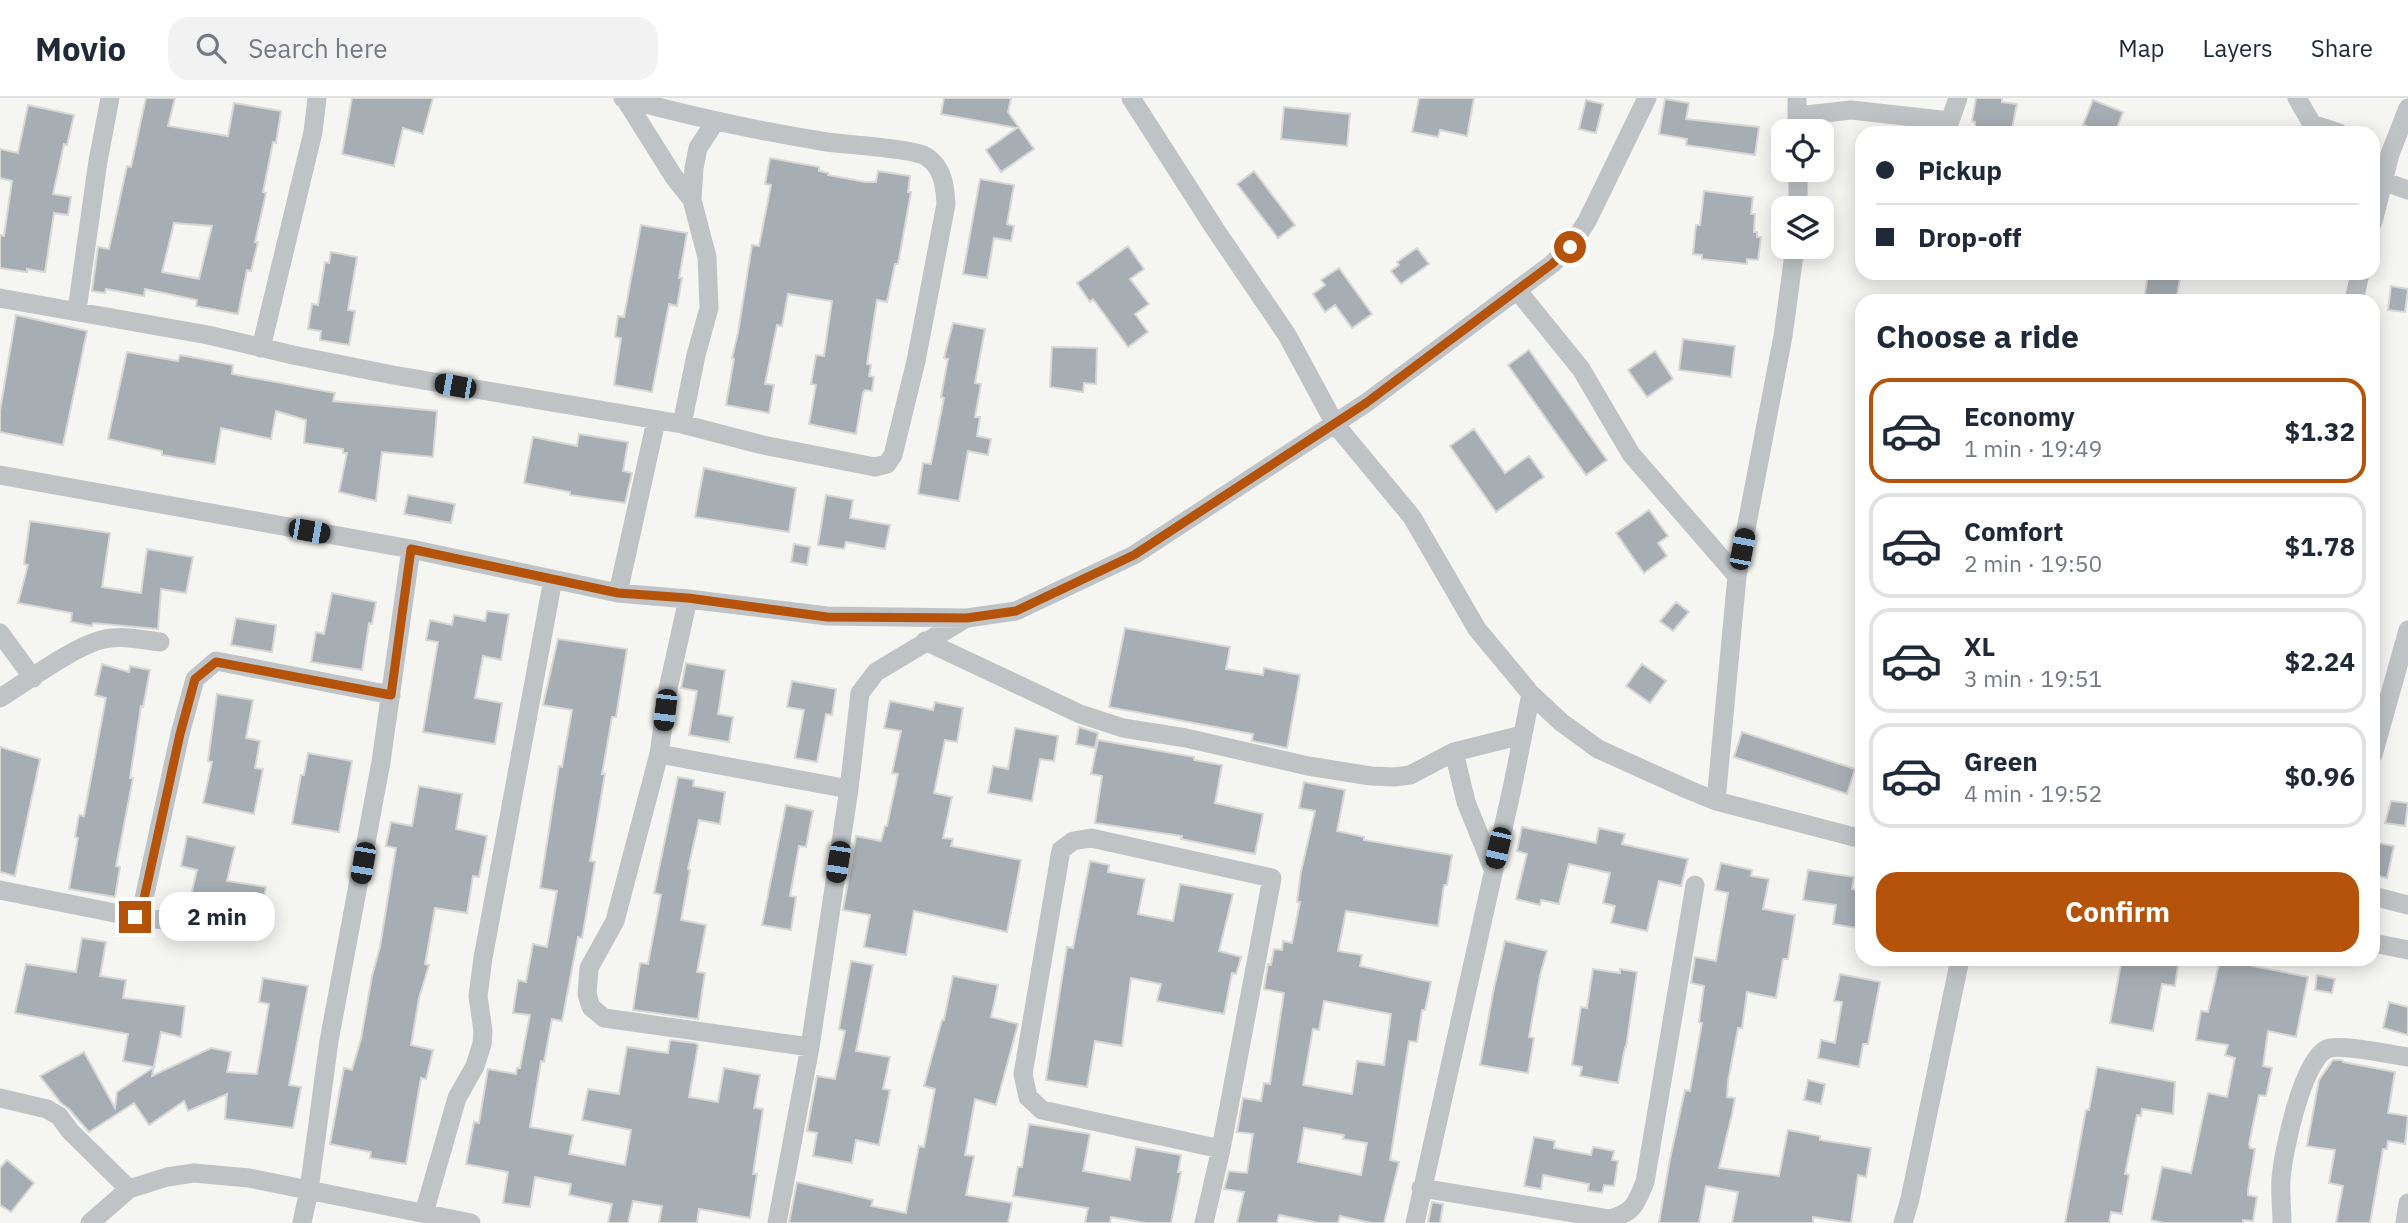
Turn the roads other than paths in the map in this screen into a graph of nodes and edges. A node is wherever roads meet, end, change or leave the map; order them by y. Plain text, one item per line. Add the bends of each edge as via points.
1 (110, 98) edge
2 (317, 98) edge
3 (624, 98) edge
4 (1130, 98) edge
5 (1647, 98) edge
6 (1958, 98) edge
7 (2297, 98) edge
8 (2408, 108) edge
9 (1797, 115) edge
10 (715, 122) junction
11 (2318, 126) edge
12 (2381, 173) edge
13 (2408, 190) edge
14 (692, 200) junction
15 (1793, 259) edge
16 (1517, 290) junction
17 (0, 298) edge
18 (77, 310) junction
19 (261, 348) junction
20 (656, 421) junction
21 (682, 424) junction
22 (1335, 424) junction
23 (0, 475) edge
24 (411, 549) junction
25 (1737, 576) junction
26 (553, 579) junction
27 (618, 593) junction
28 (688, 598) junction
29 (967, 618) junction
30 (2408, 630) edge
31 (0, 633) edge
32 (925, 641) junction
33 (160, 642) dead end
34 (33, 678) junction
35 (1531, 694) junction
36 (391, 695) junction
37 (0, 698) edge
38 (2380, 730) edge
39 (1522, 735) junction
40 (1454, 752) junction
41 (659, 754) junction
42 (849, 789) junction
43 (1716, 801) junction
44 (1855, 837) edge
45 (1493, 869) junction
46 (1695, 885) dead end
47 (0, 890) edge
48 (2380, 898) edge
49 (2408, 905) edge
50 (140, 917) junction
51 (204, 924) dead end
52 (2380, 944) edge
53 (2408, 950) edge
54 (1959, 966) edge
55 (810, 1047) junction
56 (2408, 1057) edge
57 (0, 1098) edge
58 (1221, 1149) junction
59 (1421, 1188) junction
60 (130, 1189) junction
61 (309, 1190) junction
62 (2408, 1203) edge
63 (425, 1213) junction
64 (90, 1223) edge
65 (302, 1223) edge
66 (471, 1223) edge
67 (777, 1223) edge
68 (1204, 1223) edge
69 (1415, 1223) edge
70 (1903, 1223) edge
71 (2282, 1223) edge
72 (2405, 1223) edge

1 - 18 street
2 - 19 street via 313,132
3 - 10 street
3 - 14 street
4 - 22 street via 1287,335
5 - 16 street via 1570,247
6 - 9 street via 1950,121 1851,110
7 - 11 street via 2312,124
8 - 12 street
10 - 14 street via 698,148
10 - 21 street via 919,153 937,166 946,204 916,361 887,464 876,467 763,446
12 - 13 street
14 - 21 street via 707,257 709,308
15 - 25 street
16 - 22 street
16 - 25 street via 1581,369 1631,454
17 - 18 street
18 - 19 street
19 - 20 street
20 - 21 street
20 - 27 street
22 - 29 street via 1134,555 1016,611
22 - 35 street via 1412,517 1477,629
23 - 24 street
24 - 26 street
24 - 36 street
25 - 43 street
26 - 27 street
26 - 63 street via 482,958 478,996 482,1044 457,1098
27 - 28 street
28 - 29 street via 827,617
28 - 41 street
29 - 32 street
30 - 38 street
31 - 34 street
32 - 40 street via 1080,714 1123,728 1371,776 1410,775
32 - 42 street via 876,672 860,693
33 - 34 street via 106,638 85,645
34 - 37 street
35 - 39 street
35 - 43 street via 1598,749
36 - 50 street via 216,662 195,679
36 - 61 street via 329,1041
39 - 40 street
39 - 45 street
40 - 45 street via 1465,802
41 - 42 street
41 - 55 street via 615,921 589,968 591,1007 604,1018 628,1023
42 - 55 street
43 - 44 street
45 - 59 street
46 - 59 street via 1645,1182 1627,1214 1610,1219
47 - 50 street
48 - 49 street
50 - 51 street
52 - 53 street
54 - 70 street
55 - 67 street
56 - 71 street via 2345,1047 2327,1049 2312,1063 2296,1103 2284,1160
57 - 60 street via 59,1116
58 - 58 street via 1042,1110 1028,1097 1023,1074 1061,850 1073,841 1091,838 1272,878
58 - 68 street
59 - 69 street
60 - 61 street via 194,1173
60 - 64 street
61 - 63 street
61 - 65 street
62 - 72 street
63 - 66 street

